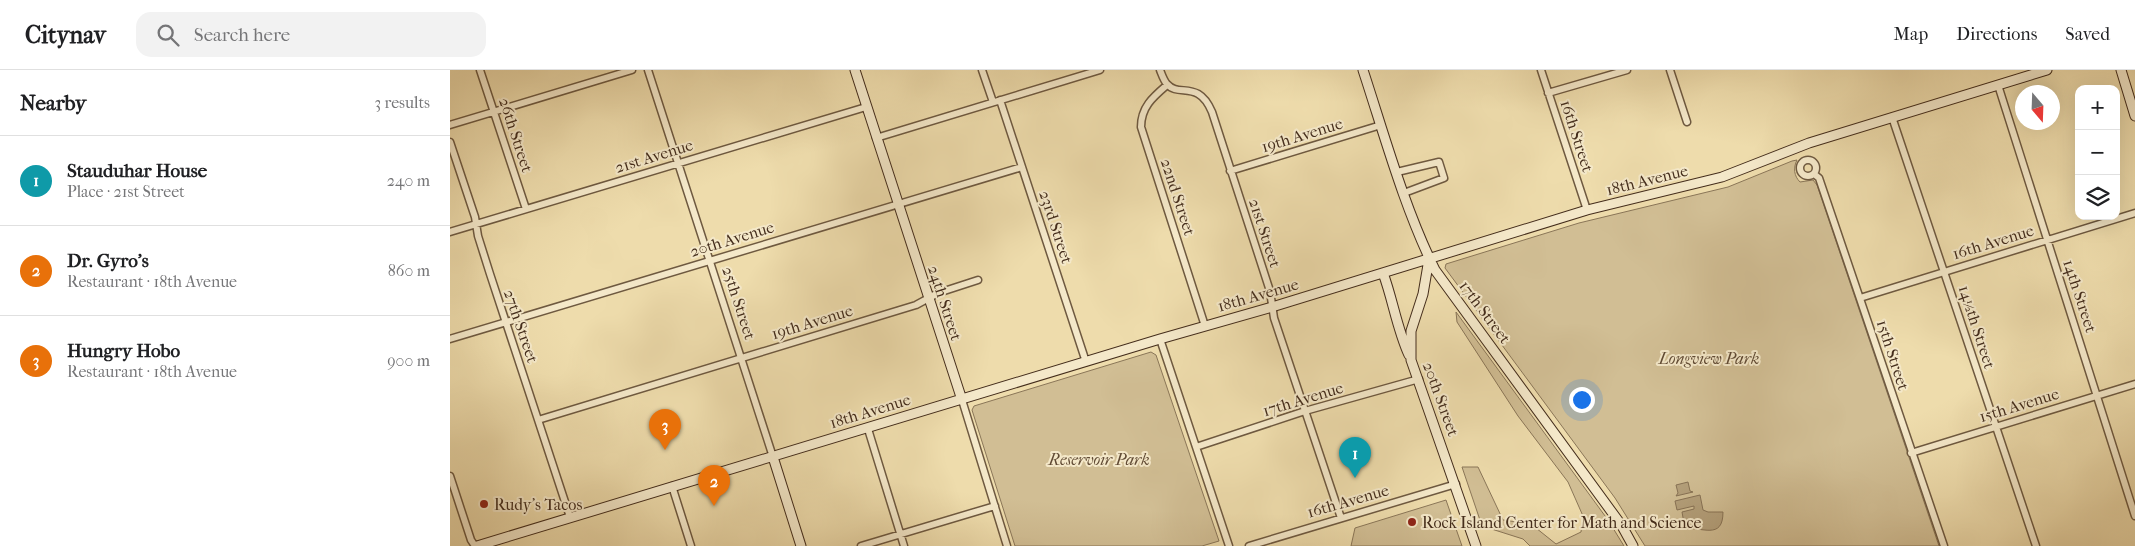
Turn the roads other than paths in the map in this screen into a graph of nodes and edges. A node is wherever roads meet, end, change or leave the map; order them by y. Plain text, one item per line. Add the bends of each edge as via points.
1 (480, 70) edge
2 (632, 70) edge
3 (648, 70) edge
4 (855, 70) edge
5 (982, 70) edge
6 (1100, 70) edge
7 (1160, 70) edge
8 (1363, 70) edge
9 (1540, 70) edge
10 (1627, 70) edge
11 (1670, 70) edge
12 (2047, 70) edge
13 (2121, 70) edge
14 (2030, 72) edge
15 (1167, 84) junction
16 (1998, 86) junction
17 (1548, 93) junction
18 (1000, 100) junction
19 (993, 102) junction
20 (866, 107) junction
21 (494, 112) junction
22 (1892, 116) junction
23 (2135, 116) edge
24 (1687, 122) dead end
25 (450, 125) edge
26 (1381, 125) junction
27 (876, 138) junction
28 (450, 142) edge
29 (679, 163) junction
30 (1022, 167) junction
31 (1230, 171) junction
32 (1397, 172) junction
33 (1814, 174) dead end
34 (1404, 193) junction
35 (898, 204) junction
36 (526, 209) junction
37 (1587, 210) junction
38 (2135, 213) edge
39 (476, 225) junction
40 (450, 232) edge
41 (2048, 240) junction
42 (1429, 259) junction
43 (710, 260) junction
44 (1945, 271) junction
45 (1383, 272) junction
46 (978, 280) dead end
47 (928, 298) junction
48 (1860, 298) junction
49 (1272, 307) junction
50 (506, 322) junction
51 (1205, 326) junction
52 (450, 339) edge
53 (1160, 339) junction
54 (741, 359) junction
55 (1411, 360) junction
56 (1086, 362) junction
57 (1419, 379) junction
58 (2135, 384) edge
59 (2097, 395) junction
60 (962, 400) junction
61 (1305, 411) junction
62 (538, 420) junction
63 (1996, 427) junction
64 (868, 429) junction
65 (1196, 447) junction
66 (1911, 453) junction
67 (773, 457) junction
68 (450, 476) edge
69 (1456, 484) junction
70 (672, 486) junction
71 (995, 506) junction
72 (2135, 516) edge
73 (570, 517) junction
74 (1340, 518) junction
75 (900, 534) junction
76 (476, 546) edge
77 (691, 546) edge
78 (801, 546) edge
79 (861, 546) edge
80 (904, 546) edge
81 (1008, 546) edge
82 (1229, 546) edge
83 (1249, 546) edge
84 (1476, 546) edge
85 (1633, 546) edge
86 (1944, 546) edge
87 (2036, 546) edge

1 - 21 street, 26th Street
2 - 21 street
3 - 29 street, 25th Street
4 - 20 street, 24th Street
5 - 19 street
6 - 18 street
7 - 15 street
8 - 26 street, 17th Street
9 - 17 street, 16th Street
10 - 17 street
11 - 24 street
12 - 14 street, 18th Avenue
13 - 23 street
14 - 16 street, 18th Avenue
15 - 31 street, 21st Street via 1196,92 1205,100 1212,112
15 - 51 street, 22nd Street via 1144,108 1140,127
16 - 22 street, 18th Avenue
16 - 41 street, 14th Street
17 - 37 street, 16th Street
18 - 19 street
18 - 30 street, 23rd Street
19 - 27 street
20 - 27 street, 24th Street
20 - 29 street, 21st Avenue
21 - 25 street
21 - 36 street, 26th Street
22 - 37 street, 18th Avenue via 1809,143 1722,177
22 - 44 street, 14½th Street
26 - 31 street, 19th Avenue
26 - 32 street, 17th Street
27 - 35 street, 24th Street
28 - 39 street, 27th Street
29 - 36 street, 21st Avenue
29 - 43 street, 25th Street
30 - 35 street, 20th Avenue
30 - 56 street, 23rd Street
31 - 49 street, 21st Street via 1270,291
32 - 34 street, 17th Street
32 - 34 street via 1440,162 1444,178
33 - 48 street, 15th Street via 1819,178
34 - 42 street, 17th Street
35 - 43 street, 20th Avenue
35 - 47 street, 24th Street
36 - 39 street, 21st Avenue
37 - 42 street, 18th Avenue
38 - 41 street, 16th Avenue
39 - 40 street, 21st Avenue
39 - 50 street, 27th Street
41 - 44 street, 16th Avenue
41 - 59 street, 14th Street
42 - 45 street, 18th Avenue
42 - 55 street, 20th Street via 1423,294 1411,331
42 - 85 street, 17th Street via 1622,526
43 - 50 street, 20th Avenue
43 - 54 street, 25th Street
44 - 48 street, 16th Avenue
44 - 63 street, 14½th Street
45 - 49 street, 18th Avenue
45 - 55 street via 1400,335
46 - 47 street, 19th Avenue
47 - 54 street, 19th Avenue via 916,305
47 - 60 street, 24th Street
48 - 66 street, 15th Street
49 - 51 street, 18th Avenue
49 - 61 street, 21st Street
50 - 52 street, 20th Avenue
50 - 62 street, 27th Street
51 - 53 street, 18th Avenue
53 - 56 street, 18th Avenue
53 - 65 street
54 - 62 street, 19th Avenue
54 - 67 street, 25th Street
55 - 57 street, 20th Street
56 - 60 street, 18th Avenue
57 - 61 street, 17th Avenue
57 - 69 street, 20th Street
58 - 59 street, 15th Avenue
59 - 63 street, 15th Avenue
59 - 72 street, 14th Street
60 - 64 street, 18th Avenue
60 - 71 street, 24th Street
61 - 65 street, 17th Avenue
61 - 74 street, 21st Street
62 - 73 street, 27th Street
63 - 66 street, 15th Avenue
63 - 87 street, 14½th Street
64 - 67 street, 18th Avenue
64 - 75 street
65 - 82 street
66 - 86 street, 15th Street
67 - 70 street, 18th Avenue
67 - 78 street, 25th Street
68 - 76 street via 469,535
69 - 74 street, 16th Avenue
69 - 84 street, 20th Street
70 - 73 street, 18th Avenue
70 - 77 street
71 - 75 street
71 - 81 street, 24th Street
73 - 76 street, 18th Avenue
74 - 83 street, 16th Avenue
75 - 79 street
75 - 80 street

